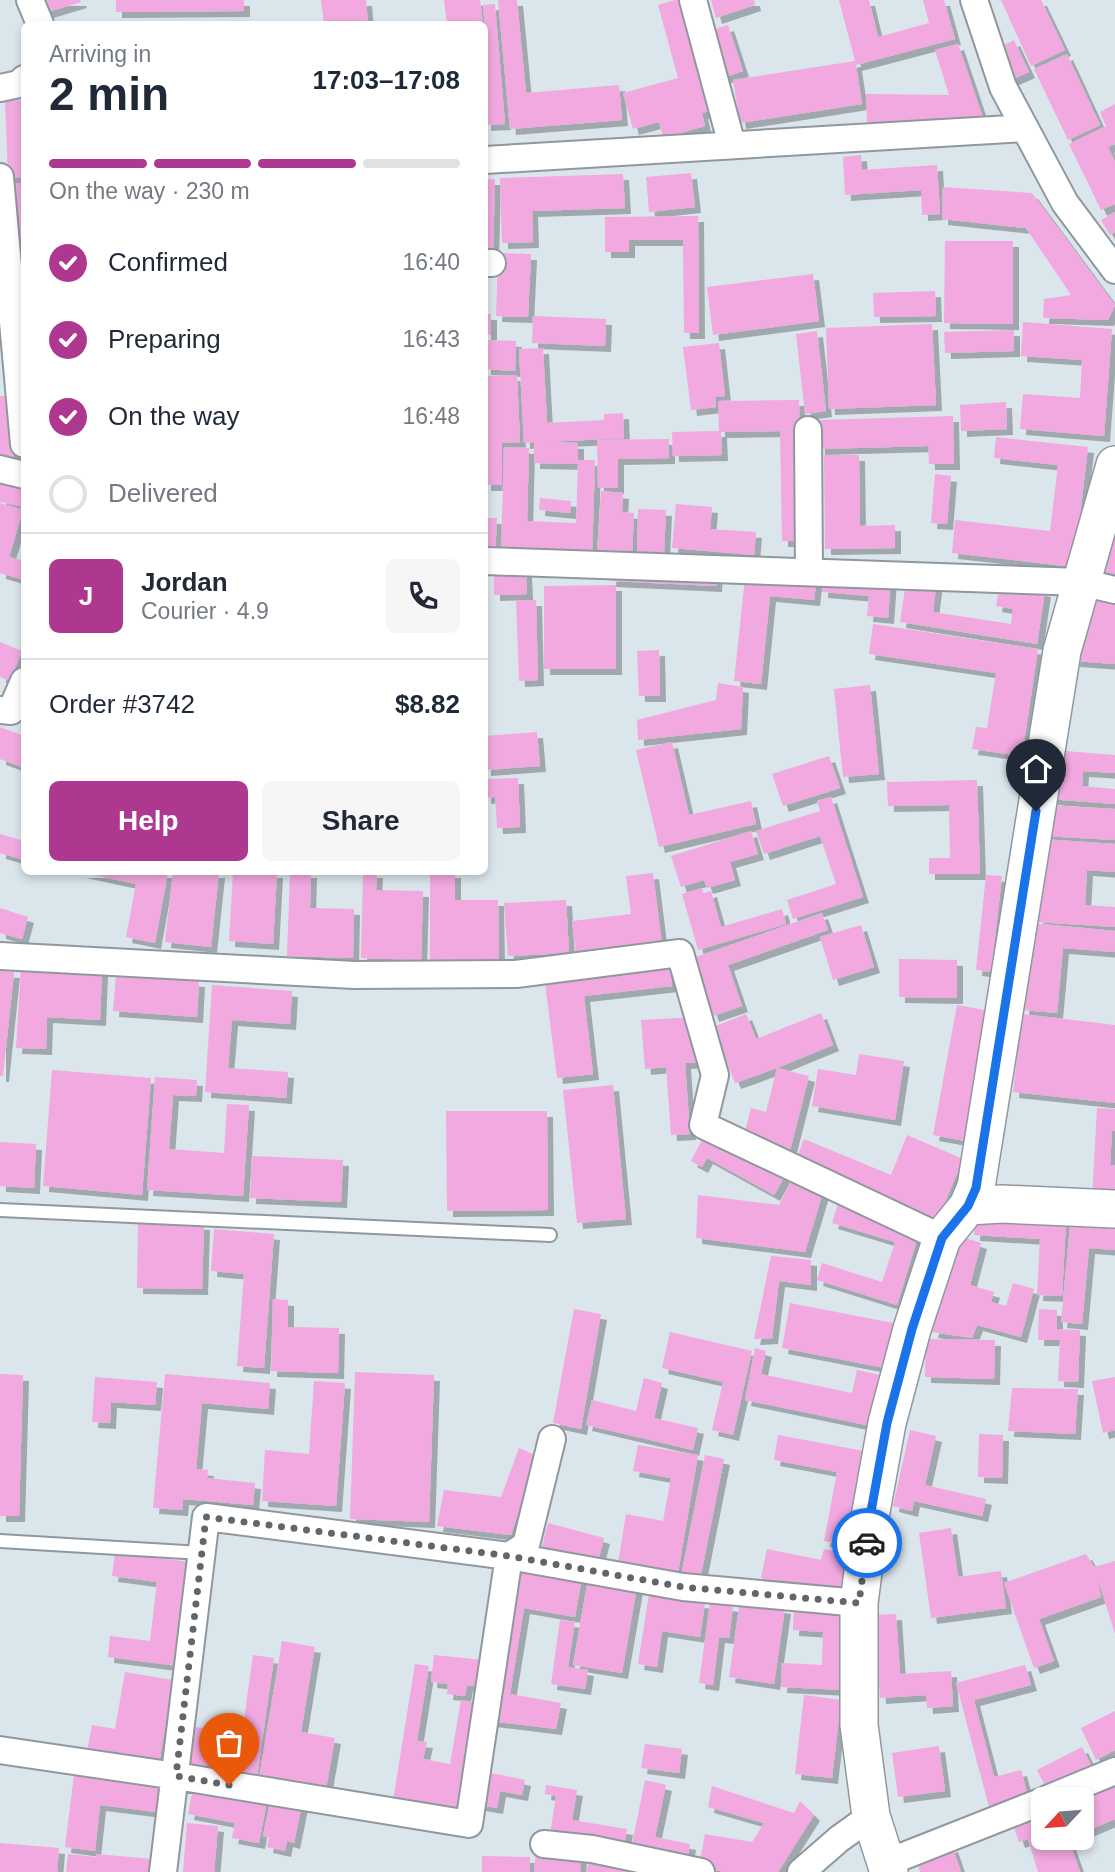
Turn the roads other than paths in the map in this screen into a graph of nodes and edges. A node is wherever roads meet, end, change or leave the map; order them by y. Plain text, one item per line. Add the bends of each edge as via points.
1 (30, 0) edge
2 (693, 0) edge
3 (974, 0) edge
4 (39, 21) edge
5 (21, 82) edge
6 (0, 88) edge
7 (1025, 128) junction
8 (732, 145) junction
9 (488, 160) edge
10 (0, 177) edge
11 (1115, 270) edge
12 (21, 411) edge
13 (808, 430) dead end
14 (1115, 465) edge
15 (0, 469) edge
16 (21, 474) edge
17 (488, 561) edge
18 (808, 572) junction
19 (1098, 586) edge
20 (21, 688) edge
21 (0, 710) edge
22 (0, 956) edge
23 (968, 1206) junction
24 (1115, 1209) edge
25 (0, 1210) edge
26 (550, 1235) dead end
27 (942, 1238) junction
28 (552, 1439) dead end
29 (0, 1541) edge
30 (202, 1553) junction
31 (509, 1556) junction
32 (859, 1603) junction
33 (0, 1750) edge
34 (1115, 1772) edge
35 (176, 1776) junction
36 (1078, 1787) edge
37 (1031, 1806) edge
38 (871, 1816) junction
39 (544, 1844) dead end
40 (887, 1867) edge
41 (163, 1872) edge
42 (701, 1872) edge
43 (801, 1872) edge

1 - 4 street
2 - 8 street
3 - 7 street via 1003,87
5 - 6 street
7 - 8 street
7 - 11 street via 1065,203
8 - 9 street
10 - 12 street
13 - 18 street
14 - 19 street
15 - 16 street
17 - 18 street
18 - 19 street
19 - 23 street via 1062,651 976,1188
20 - 21 street via 11,711
22 - 27 street via 354,975 516,974 680,953 716,1075 703,1125
23 - 24 street
23 - 27 street
25 - 26 lane
27 - 32 street via 887,1423
28 - 31 street via 526,1545
29 - 30 lane
30 - 31 street via 206,1517
30 - 35 street
31 - 32 street via 683,1587
31 - 35 street via 470,1824
32 - 38 street via 859,1725
33 - 35 street
34 - 36 street
35 - 41 street
37 - 40 street
38 - 40 street
38 - 43 street
39 - 42 street via 592,1849

